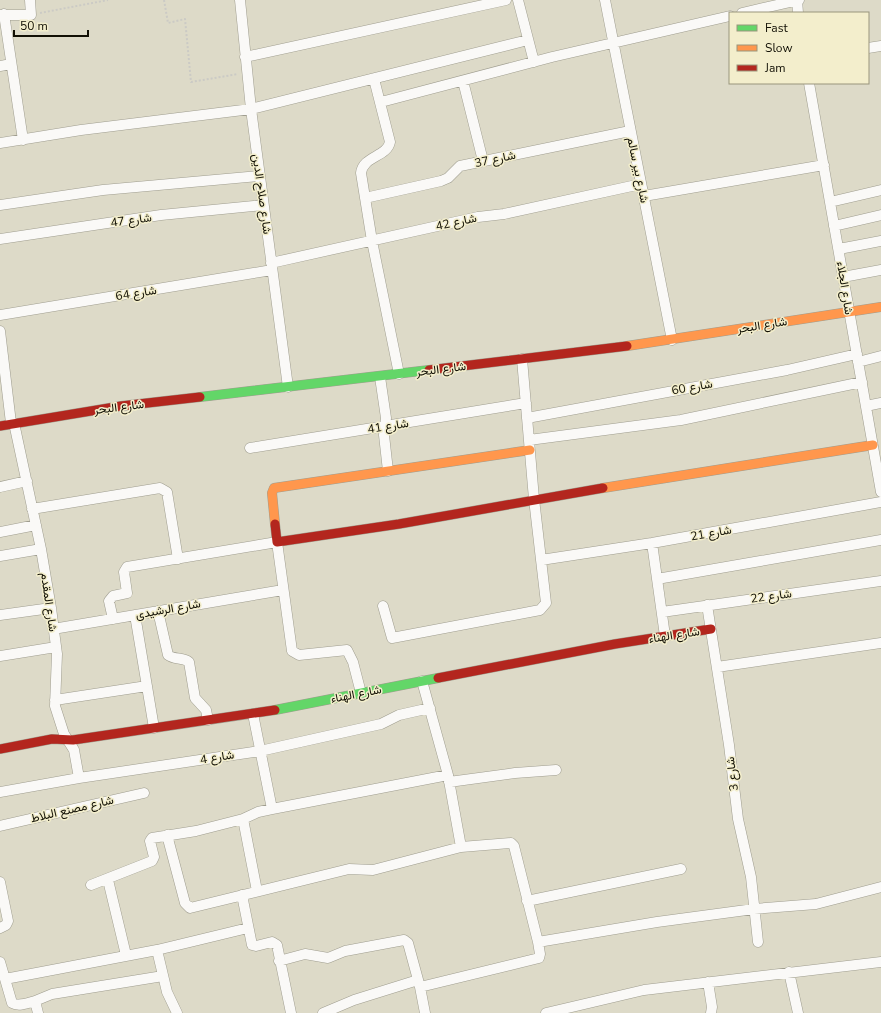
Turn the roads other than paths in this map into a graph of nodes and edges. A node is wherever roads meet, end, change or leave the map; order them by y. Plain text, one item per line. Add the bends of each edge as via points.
1 (30, 0) edge
2 (240, 0) edge
3 (506, 0) edge
4 (518, 0) edge
5 (605, 0) edge
6 (798, 0) edge
7 (473, 3) edge
8 (746, 12) edge
9 (798, 12) edge
10 (2, 14) edge
11 (729, 16) edge
12 (528, 40) junction
13 (612, 43) junction
14 (881, 46) edge
15 (869, 48) edge
16 (245, 57) junction
17 (534, 62) junction
18 (11, 64) junction
19 (0, 66) edge
20 (374, 79) junction
21 (463, 81) junction
22 (809, 84) edge
23 (381, 102) junction
24 (251, 108) junction
25 (630, 131) junction
26 (23, 140) junction
27 (0, 143) edge
28 (483, 161) junction
29 (824, 165) junction
30 (259, 176) junction
31 (641, 184) junction
32 (881, 190) edge
33 (644, 196) junction
34 (366, 198) junction
35 (830, 202) junction
36 (0, 205) edge
37 (263, 205) junction
38 (881, 215) edge
39 (834, 226) junction
40 (0, 239) edge
41 (881, 241) edge
42 (372, 242) junction
43 (838, 249) junction
44 (272, 266) junction
45 (881, 270) edge
46 (843, 277) junction
47 (881, 307) edge
48 (848, 311) junction
49 (0, 315) edge
50 (0, 331) edge
51 (672, 340) junction
52 (1, 348) edge
53 (881, 356) edge
54 (857, 358) junction
55 (522, 359) junction
56 (2, 369) edge
57 (399, 374) junction
58 (380, 377) junction
59 (862, 382) junction
60 (288, 387) junction
61 (526, 403) junction
62 (881, 403) edge
63 (866, 406) junction
64 (527, 418) junction
65 (13, 423) junction
66 (0, 426) edge
67 (385, 427) junction
68 (881, 429) edge
69 (871, 432) junction
70 (530, 445) junction
71 (873, 445) junction
72 (250, 448) dead end
73 (879, 470) edge
74 (388, 471) junction
75 (27, 481) junction
76 (0, 487) edge
77 (881, 492) edge
78 (534, 499) junction
79 (881, 502) edge
80 (32, 509) junction
81 (36, 525) junction
82 (0, 532) edge
83 (881, 540) edge
84 (277, 542) junction
85 (652, 544) junction
86 (41, 549) junction
87 (0, 556) edge
88 (178, 559) junction
89 (541, 560) junction
90 (657, 579) junction
91 (881, 581) edge
92 (283, 590) junction
93 (707, 605) junction
94 (383, 606) dead end
95 (51, 608) junction
96 (158, 611) junction
97 (662, 612) junction
98 (0, 615) edge
99 (135, 615) junction
100 (112, 619) junction
101 (53, 629) junction
102 (711, 629) junction
103 (665, 636) junction
104 (881, 643) edge
105 (56, 647) junction
106 (0, 656) edge
107 (717, 667) junction
108 (422, 681) junction
109 (147, 686) junction
110 (361, 693) junction
111 (55, 700) junction
112 (430, 708) junction
113 (253, 714) junction
114 (208, 720) junction
115 (154, 728) junction
116 (68, 740) junction
117 (0, 749) edge
118 (260, 751) junction
119 (556, 770) dead end
120 (79, 778) junction
121 (448, 778) junction
122 (0, 792) edge
123 (144, 793) dead end
124 (272, 809) junction
125 (243, 819) junction
126 (0, 826) edge
127 (167, 835) junction
128 (461, 847) junction
129 (681, 869) dead end
130 (108, 880) junction
131 (0, 882) edge
132 (91, 886) dead end
133 (881, 887) edge
134 (257, 891) junction
135 (242, 895) junction
136 (528, 901) junction
137 (754, 909) junction
138 (0, 928) edge
139 (248, 928) junction
140 (538, 942) junction
141 (758, 942) dead end
142 (157, 950) junction
143 (126, 955) junction
144 (279, 961) junction
145 (0, 962) edge
146 (881, 962) edge
147 (789, 972) junction
148 (163, 976) junction
149 (5, 980) junction
150 (708, 982) junction
151 (419, 984) junction
152 (35, 1001) junction
153 (38, 1013) edge
154 (177, 1013) edge
155 (291, 1013) edge
156 (323, 1013) edge
157 (425, 1013) edge
158 (546, 1013) edge
159 (711, 1013) edge
160 (798, 1013) edge

1 - 10 street via 31,15
2 - 16 street, شارع صلاح الدين
3 - 7 street
4 - 12 street
5 - 13 street, شارع بير سالم
6 - 8 street
6 - 9 street
7 - 16 street
10 - 18 street
11 - 13 street
12 - 17 street
12 - 20 street
13 - 17 street
13 - 25 street, شارع بير سالم
14 - 15 street
16 - 24 street, شارع صلاح الدين
17 - 21 street
18 - 19 street
18 - 26 street
20 - 23 street
20 - 24 street
21 - 23 street
21 - 28 street
22 - 29 street, شارع الجلاء
23 - 34 street via 389,145 362,166 361,177
24 - 26 street
24 - 30 street, شارع صلاح الدين
25 - 28 street, شارع 37
25 - 31 street, شارع بير سالم
26 - 27 street
28 - 34 street, شارع 37 via 460,166 441,181
29 - 33 street
29 - 35 street, شارع الجلاء
30 - 36 street via 103,190
30 - 37 street, شارع صلاح الدين
31 - 33 street, شارع بير سالم
31 - 42 street, شارع 42 via 504,214 478,217
32 - 35 street
33 - 51 street, شارع بير سالم
34 - 42 street
35 - 39 street, شارع الجلاء
37 - 40 street, شارع 47 via 162,216
37 - 44 street, شارع صلاح الدين
38 - 39 street
39 - 43 street, شارع الجلاء
41 - 43 street
42 - 44 street, شارع 42
42 - 57 street
43 - 46 street, شارع الجلاء
44 - 49 street, شارع 64
44 - 60 street, شارع صلاح الدين
45 - 46 street
46 - 48 street, شارع الجلاء
47 - 48 street, شارع البحر
48 - 51 street, شارع البحر
48 - 54 street, شارع الجلاء
50 - 52 street, شارع المقدم
51 - 55 street, شارع البحر
52 - 56 street, شارع المقدم
53 - 54 street, شارع 60
54 - 59 street, شارع الجلاء
54 - 64 street, شارع 60
55 - 57 street, شارع البحر
55 - 61 street
56 - 65 street, شارع المقدم
57 - 58 street, شارع البحر
58 - 60 street, شارع البحر
58 - 67 street
59 - 63 street, شارع الجلاء
59 - 70 street via 681,420
60 - 65 street, شارع البحر via 121,406
61 - 64 street
61 - 67 street, شارع 41
62 - 63 street
63 - 69 street, شارع الجلاء
64 - 70 street
65 - 66 street, شارع البحر
65 - 75 street, شارع المقدم
67 - 72 street, شارع 41
67 - 74 street
68 - 69 street
69 - 71 street, شارع الجلاء
70 - 74 street
70 - 78 street
71 - 73 street, شارع الجلاء
71 - 78 street
73 - 77 street, شارع الجلاء
74 - 84 street via 274,488 272,493
75 - 76 street
75 - 80 street, شارع المقدم
78 - 84 street via 422,520
78 - 89 street
79 - 85 street, شارع 21
80 - 81 street, شارع المقدم
80 - 88 street via 160,488 167,492
81 - 82 street
81 - 86 street, شارع المقدم
83 - 90 street
84 - 88 street
84 - 92 street
85 - 89 street, شارع 21
85 - 90 street
86 - 87 street
86 - 95 street, شارع المقدم
88 - 100 street via 127,567 124,572 127,592 113,596 109,601
89 - 94 street via 546,603 540,610 392,638
90 - 97 street
91 - 93 street, شارع 22
92 - 96 street, شارع الرشيدى
92 - 110 street via 292,651 300,655 347,650
93 - 97 street, شارع 22
93 - 102 street, شارع 3
95 - 98 street
95 - 101 street, شارع المقدم
96 - 99 street, شارع الرشيدى
96 - 114 street via 168,655 189,662 195,698 206,710
97 - 103 street
99 - 100 street, شارع الرشيدى
99 - 109 street
100 - 101 street, شارع الرشيدى
101 - 105 street, شارع المقدم
102 - 103 street, شارع الهناء
102 - 107 street, شارع 3
103 - 108 street, شارع الهناء
104 - 107 street
105 - 106 street
105 - 111 street, شارع المقدم
107 - 137 street, شارع 3 via 736,807 751,877
108 - 110 street, شارع الهناء
108 - 112 street
109 - 111 street
109 - 115 street
110 - 113 street, شارع الهناء
111 - 116 street, شارع المقدم via 59,721
112 - 118 street, شارع 4 via 398,715 381,724
112 - 121 street
113 - 114 street, شارع الهناء
113 - 118 street
114 - 115 street, شارع الهناء
115 - 116 street, شارع الهناء
116 - 117 street, شارع الهناء via 52,739
116 - 120 street, شارع المقدم via 74,750
118 - 120 street, شارع 4
118 - 124 street
119 - 121 street
120 - 122 street, شارع 4
121 - 124 street
121 - 128 street
123 - 126 street, شارع مصنع البلاط
124 - 125 street
125 - 127 street via 196,831
125 - 134 street
127 - 130 street via 150,840 154,857 152,862
127 - 135 street via 187,907 194,908
128 - 134 street via 373,870 349,869
128 - 136 street via 511,843 514,846
129 - 136 street
130 - 132 street
130 - 143 street
131 - 138 street via 8,921
133 - 137 street via 816,904
134 - 135 street
135 - 139 street
136 - 140 street
137 - 140 street
137 - 141 street, شارع 3
139 - 142 street
139 - 144 street via 254,946 276,943
140 - 151 street via 538,959
142 - 143 street
142 - 148 street
143 - 149 street
144 - 151 street via 305,954 328,958 404,940 408,943
144 - 155 street
145 - 149 street
146 - 147 street
147 - 150 street
147 - 160 street
148 - 152 street via 52,994
148 - 154 street via 168,996
149 - 152 street via 14,1004
150 - 158 street via 644,990
150 - 159 street
151 - 156 street via 354,1000
151 - 157 street
152 - 153 street

